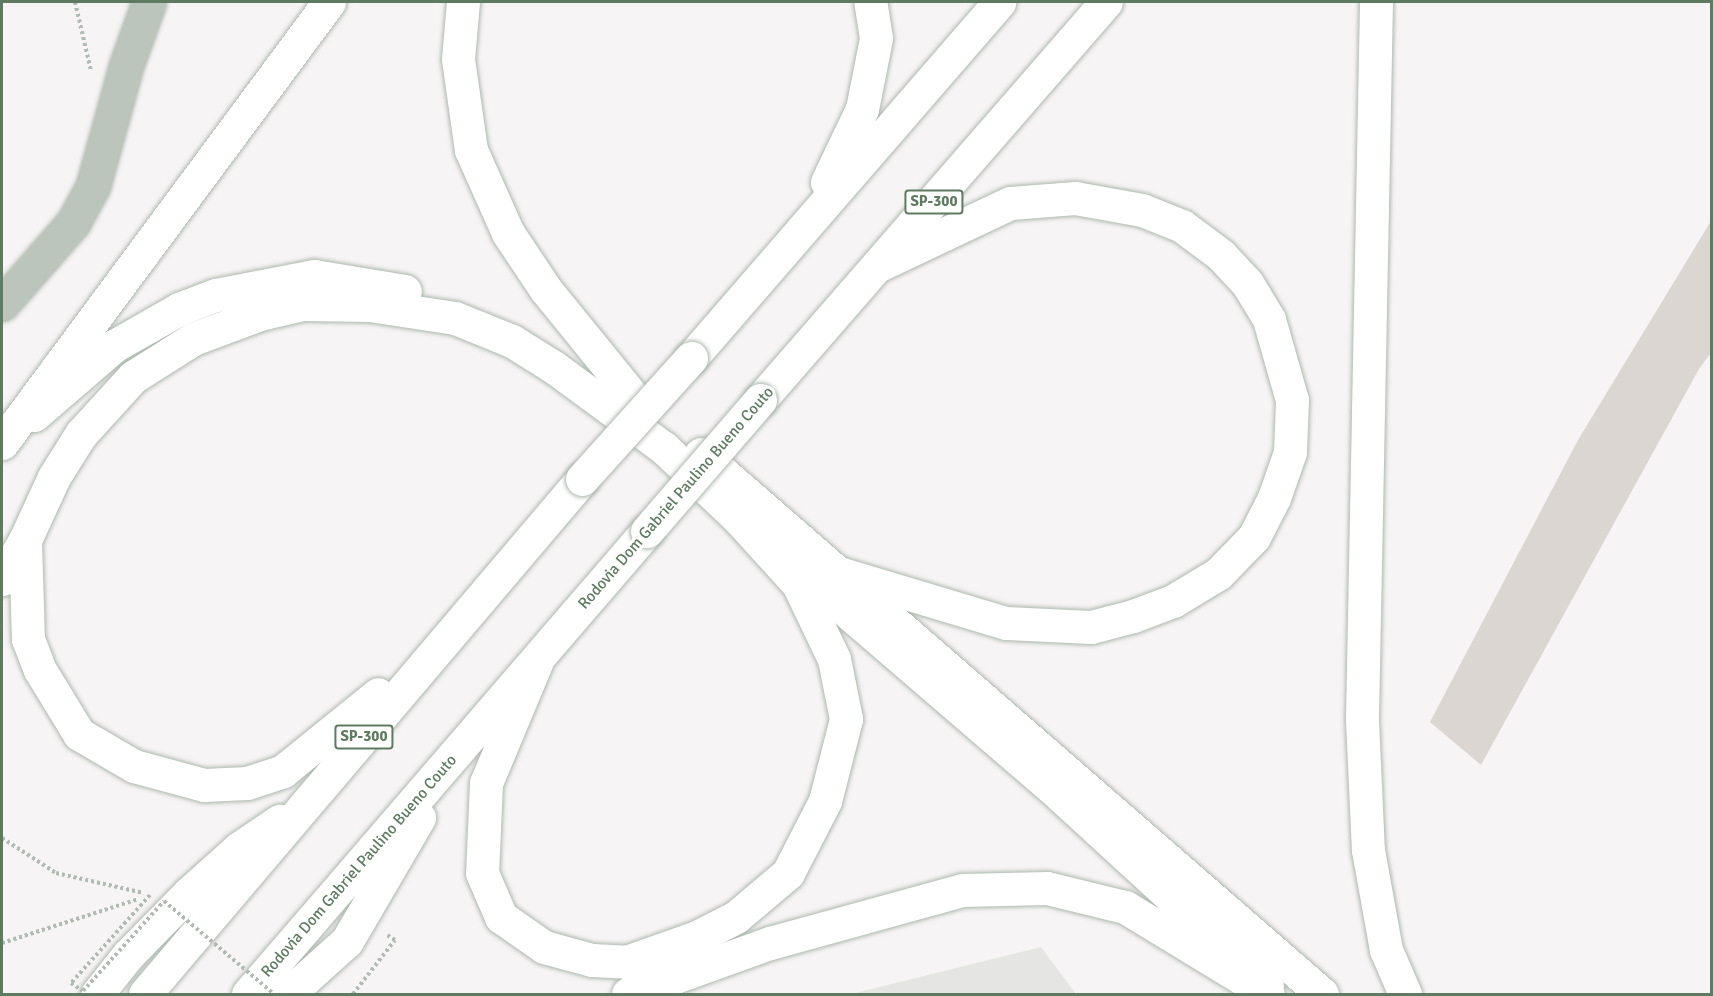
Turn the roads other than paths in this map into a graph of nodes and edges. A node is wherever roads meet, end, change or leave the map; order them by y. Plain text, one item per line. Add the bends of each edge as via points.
1 (149, 2) edge
2 (329, 2) edge
3 (463, 2) edge
4 (870, 2) edge
5 (999, 2) edge
6 (1106, 2) edge
7 (1376, 2) edge
8 (809, 220) junction
9 (879, 265) junction
10 (2, 304) edge
11 (633, 397) junction
12 (2, 443) edge
13 (2, 449) edge
14 (737, 517) junction
15 (25, 540) junction
16 (839, 573) junction
17 (2, 579) edge
18 (473, 609) junction
19 (537, 661) junction
20 (451, 761) junction
21 (311, 799) junction
22 (97, 994) edge
23 (146, 994) edge
24 (248, 994) edge
25 (288, 994) edge
26 (628, 994) edge
27 (1268, 994) edge
28 (1278, 994) edge
29 (1322, 994) edge
30 (1405, 994) edge

1 - 10 street via 93,186 73,223
2 - 12 main road
3 - 11 main road via 458,59 471,150 508,232 546,290
4 - 8 main road via 876,38 862,108
5 - 8 main road, SP-300
6 - 9 main road, Rodovia Dom Gabriel Paulino Bueno Couto / SP-300
7 - 30 main road via 1362,720 1368,850 1386,950
8 - 18 main road, SP-300, bridge
9 - 16 main road via 1010,202 1075,198 1142,210 1182,226 1221,255 1247,283 1269,319 1292,400 1290,452 1274,498 1254,537 1218,574 1173,601 1091,627 1006,623
9 - 19 main road, Rodovia Dom Gabriel Paulino Bueno Couto / SP-300, bridge
11 - 13 main road via 567,353 480,310 345,278 314,276 216,295 145,326 84,368
11 - 16 main road
14 - 15 main road via 664,448 512,341 455,318 419,311 303,304 260,314 193,339 133,377 81,434 54,477
14 - 19 main road via 798,584 834,659 846,719 825,801 788,873 736,917 697,937 627,962 592,960 544,947 501,917 482,873 486,783
14 - 28 main road via 1062,797
15 - 17 main road
15 - 18 main road via 28,639 40,670 79,734 134,766 204,785 247,783 283,771 335,732
16 - 29 main road
18 - 21 main road, SP-300
19 - 20 main road, Rodovia Dom Gabriel Paulino Bueno Couto / SP-300
20 - 24 main road, Rodovia Dom Gabriel Paulino Bueno Couto / SP-300
20 - 25 main road via 347,941
21 - 22 main road via 238,849 189,893 128,955
21 - 23 main road, SP-300
26 - 27 main road via 770,944 962,890 1047,888 1125,907

